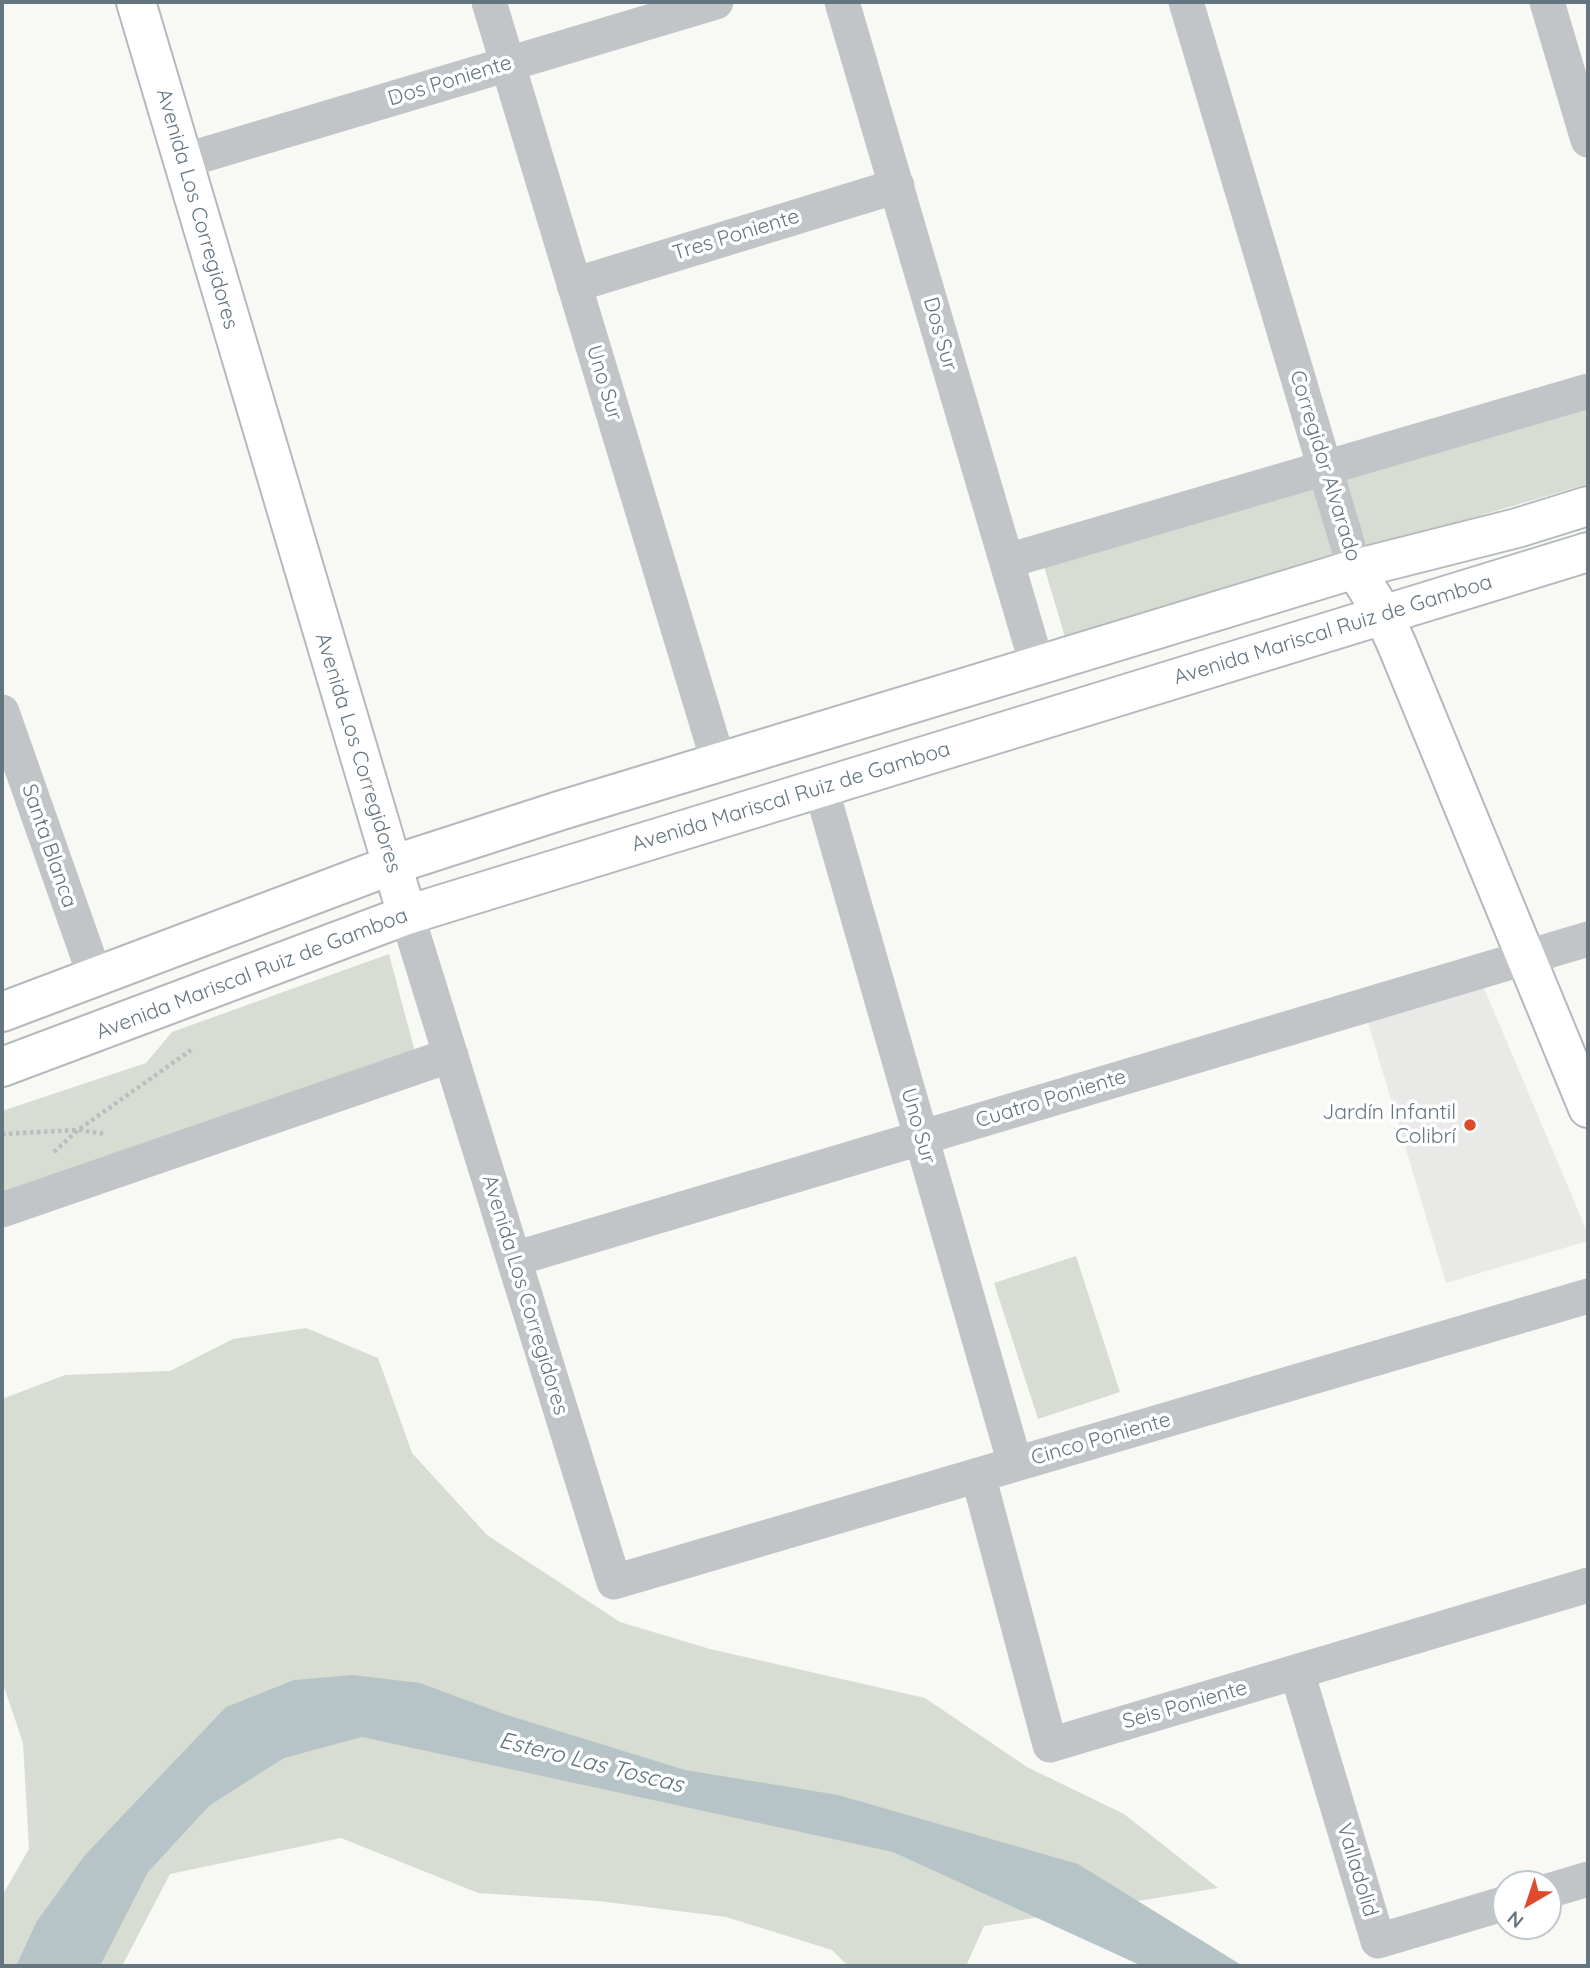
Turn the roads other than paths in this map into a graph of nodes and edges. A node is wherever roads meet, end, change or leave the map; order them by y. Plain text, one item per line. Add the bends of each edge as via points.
1 (136, 2) edge
2 (489, 2) edge
3 (716, 2) edge
4 (842, 2) edge
5 (1186, 2) edge
6 (1547, 2) edge
7 (508, 64) junction
8 (1588, 140) edge
9 (183, 160) junction
10 (897, 186) junction
11 (574, 285) junction
12 (1588, 391) edge
13 (1325, 468) junction
14 (1588, 506) edge
15 (1588, 552) edge
16 (1007, 561) junction
17 (1355, 569) junction
18 (1383, 614) junction
19 (1037, 666) junction
20 (2, 712) edge
21 (719, 764) junction
22 (821, 788) junction
23 (392, 865) junction
24 (407, 915) junction
25 (1588, 939) edge
26 (1526, 957) junction
27 (96, 979) junction
28 (2, 1012) edge
29 (451, 1055) junction
30 (2, 1068) edge
31 (1588, 1108) edge
32 (921, 1138) junction
33 (2, 1210) edge
34 (514, 1259) junction
35 (1588, 1296) edge
36 (1015, 1464) junction
37 (978, 1475) junction
38 (614, 1582) joint
39 (1588, 1585) edge
40 (1297, 1672) junction
41 (1588, 1879) edge
42 (1562, 1887) edge
43 (1492, 1907) edge

1 - 9 main road, Avenida Los Corregidores
2 - 7 street, Uno Sur
3 - 7 street, Dos Poniente
4 - 10 street, Dos Sur
5 - 13 street, Corregidor Alvarado
6 - 8 street
7 - 9 street, Dos Poniente
7 - 11 street, Uno Sur
9 - 23 main road, Avenida Los Corregidores
10 - 11 street, Tres Poniente
10 - 16 street, Dos Sur
11 - 21 street, Uno Sur
12 - 13 street
13 - 16 street
13 - 17 street, Corregidor Alvarado
14 - 17 main road
15 - 18 main road, Avenida Mariscal Ruiz de Gamboa
16 - 19 street, Dos Sur
17 - 18 main road, Corregidor Alvarado
17 - 19 main road
18 - 22 main road, Avenida Mariscal Ruiz de Gamboa
18 - 26 main road, Corregidor Alvarado
19 - 21 main road
20 - 27 street, Santa Blanca
21 - 23 main road
22 - 24 main road, Avenida Mariscal Ruiz de Gamboa
22 - 32 street, Uno Sur
23 - 24 main road, Avenida Los Corregidores
23 - 27 main road
24 - 29 street, Avenida Los Corregidores
24 - 30 main road, Avenida Mariscal Ruiz de Gamboa
25 - 26 street, Cuatro Poniente
26 - 31 main road, Corregidor Alvarado
26 - 32 street, Cuatro Poniente
27 - 28 main road
29 - 33 street
29 - 34 street, Avenida Los Corregidores
32 - 34 street, Cuatro Poniente
32 - 36 street, Uno Sur
34 - 38 street, Avenida Los Corregidores
35 - 36 street, Cinco Poniente
36 - 37 street, Cinco Poniente
37 - 38 street, Cinco Poniente
37 - 40 street, Seis Poniente via 1050,1745
39 - 40 street, Seis Poniente
40 - 43 street, Valladolid via 1378,1941
41 - 42 street

